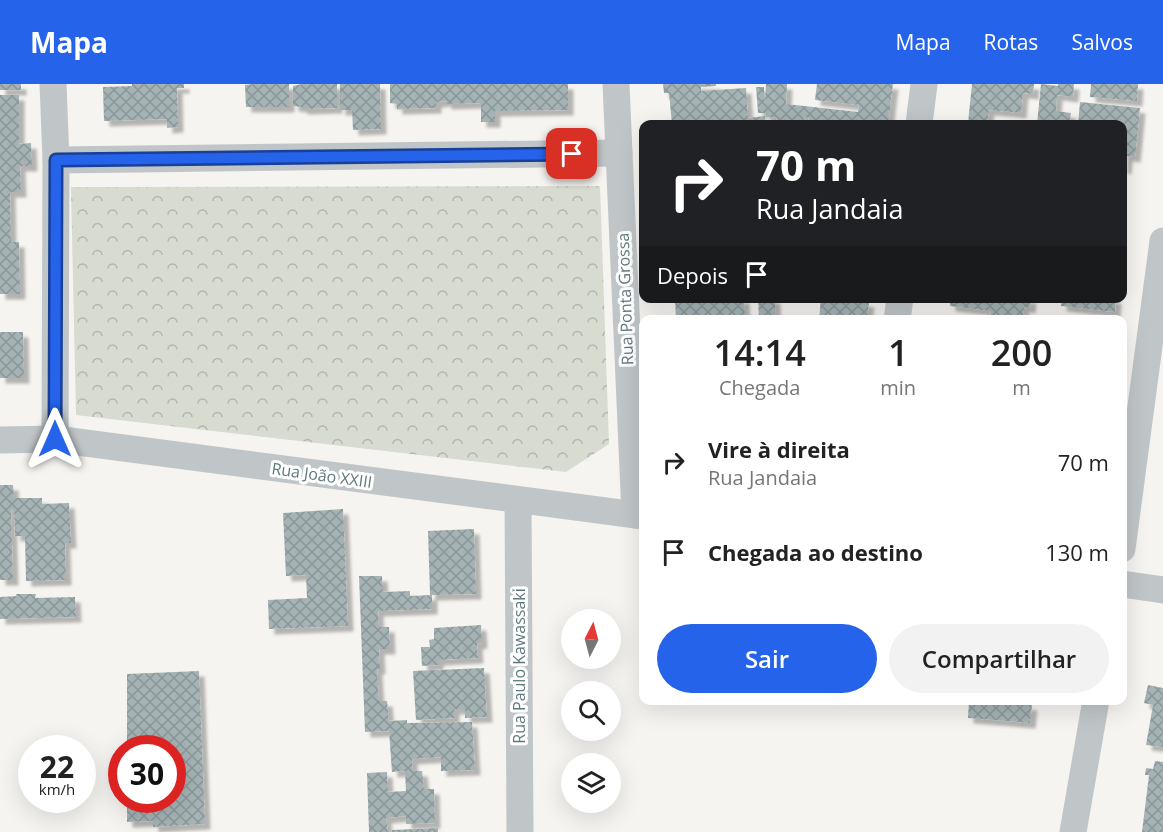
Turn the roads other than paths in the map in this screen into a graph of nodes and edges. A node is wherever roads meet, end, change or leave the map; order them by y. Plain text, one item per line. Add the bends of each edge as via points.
1 (53, 84) edge
2 (616, 84) edge
3 (924, 84) edge
4 (920, 120) edge
5 (619, 153) junction
6 (56, 160) junction
7 (1163, 241) edge
8 (55, 439) junction
9 (0, 440) edge
10 (518, 501) junction
11 (1127, 511) edge
12 (639, 516) edge
13 (1127, 585) edge
14 (1163, 590) edge
15 (1095, 705) edge
16 (520, 832) edge
17 (1073, 832) edge

1 - 6 street
2 - 5 street, Rua Ponta Grossa
3 - 4 street
5 - 6 street
5 - 12 street, Rua Ponta Grossa
6 - 8 street
7 - 11 street
8 - 9 street, Rua João XXIII
8 - 10 street, Rua João XXIII
10 - 12 street, Rua João XXIII
10 - 16 street, Rua Paulo Kawassaki
13 - 14 street
15 - 17 street

